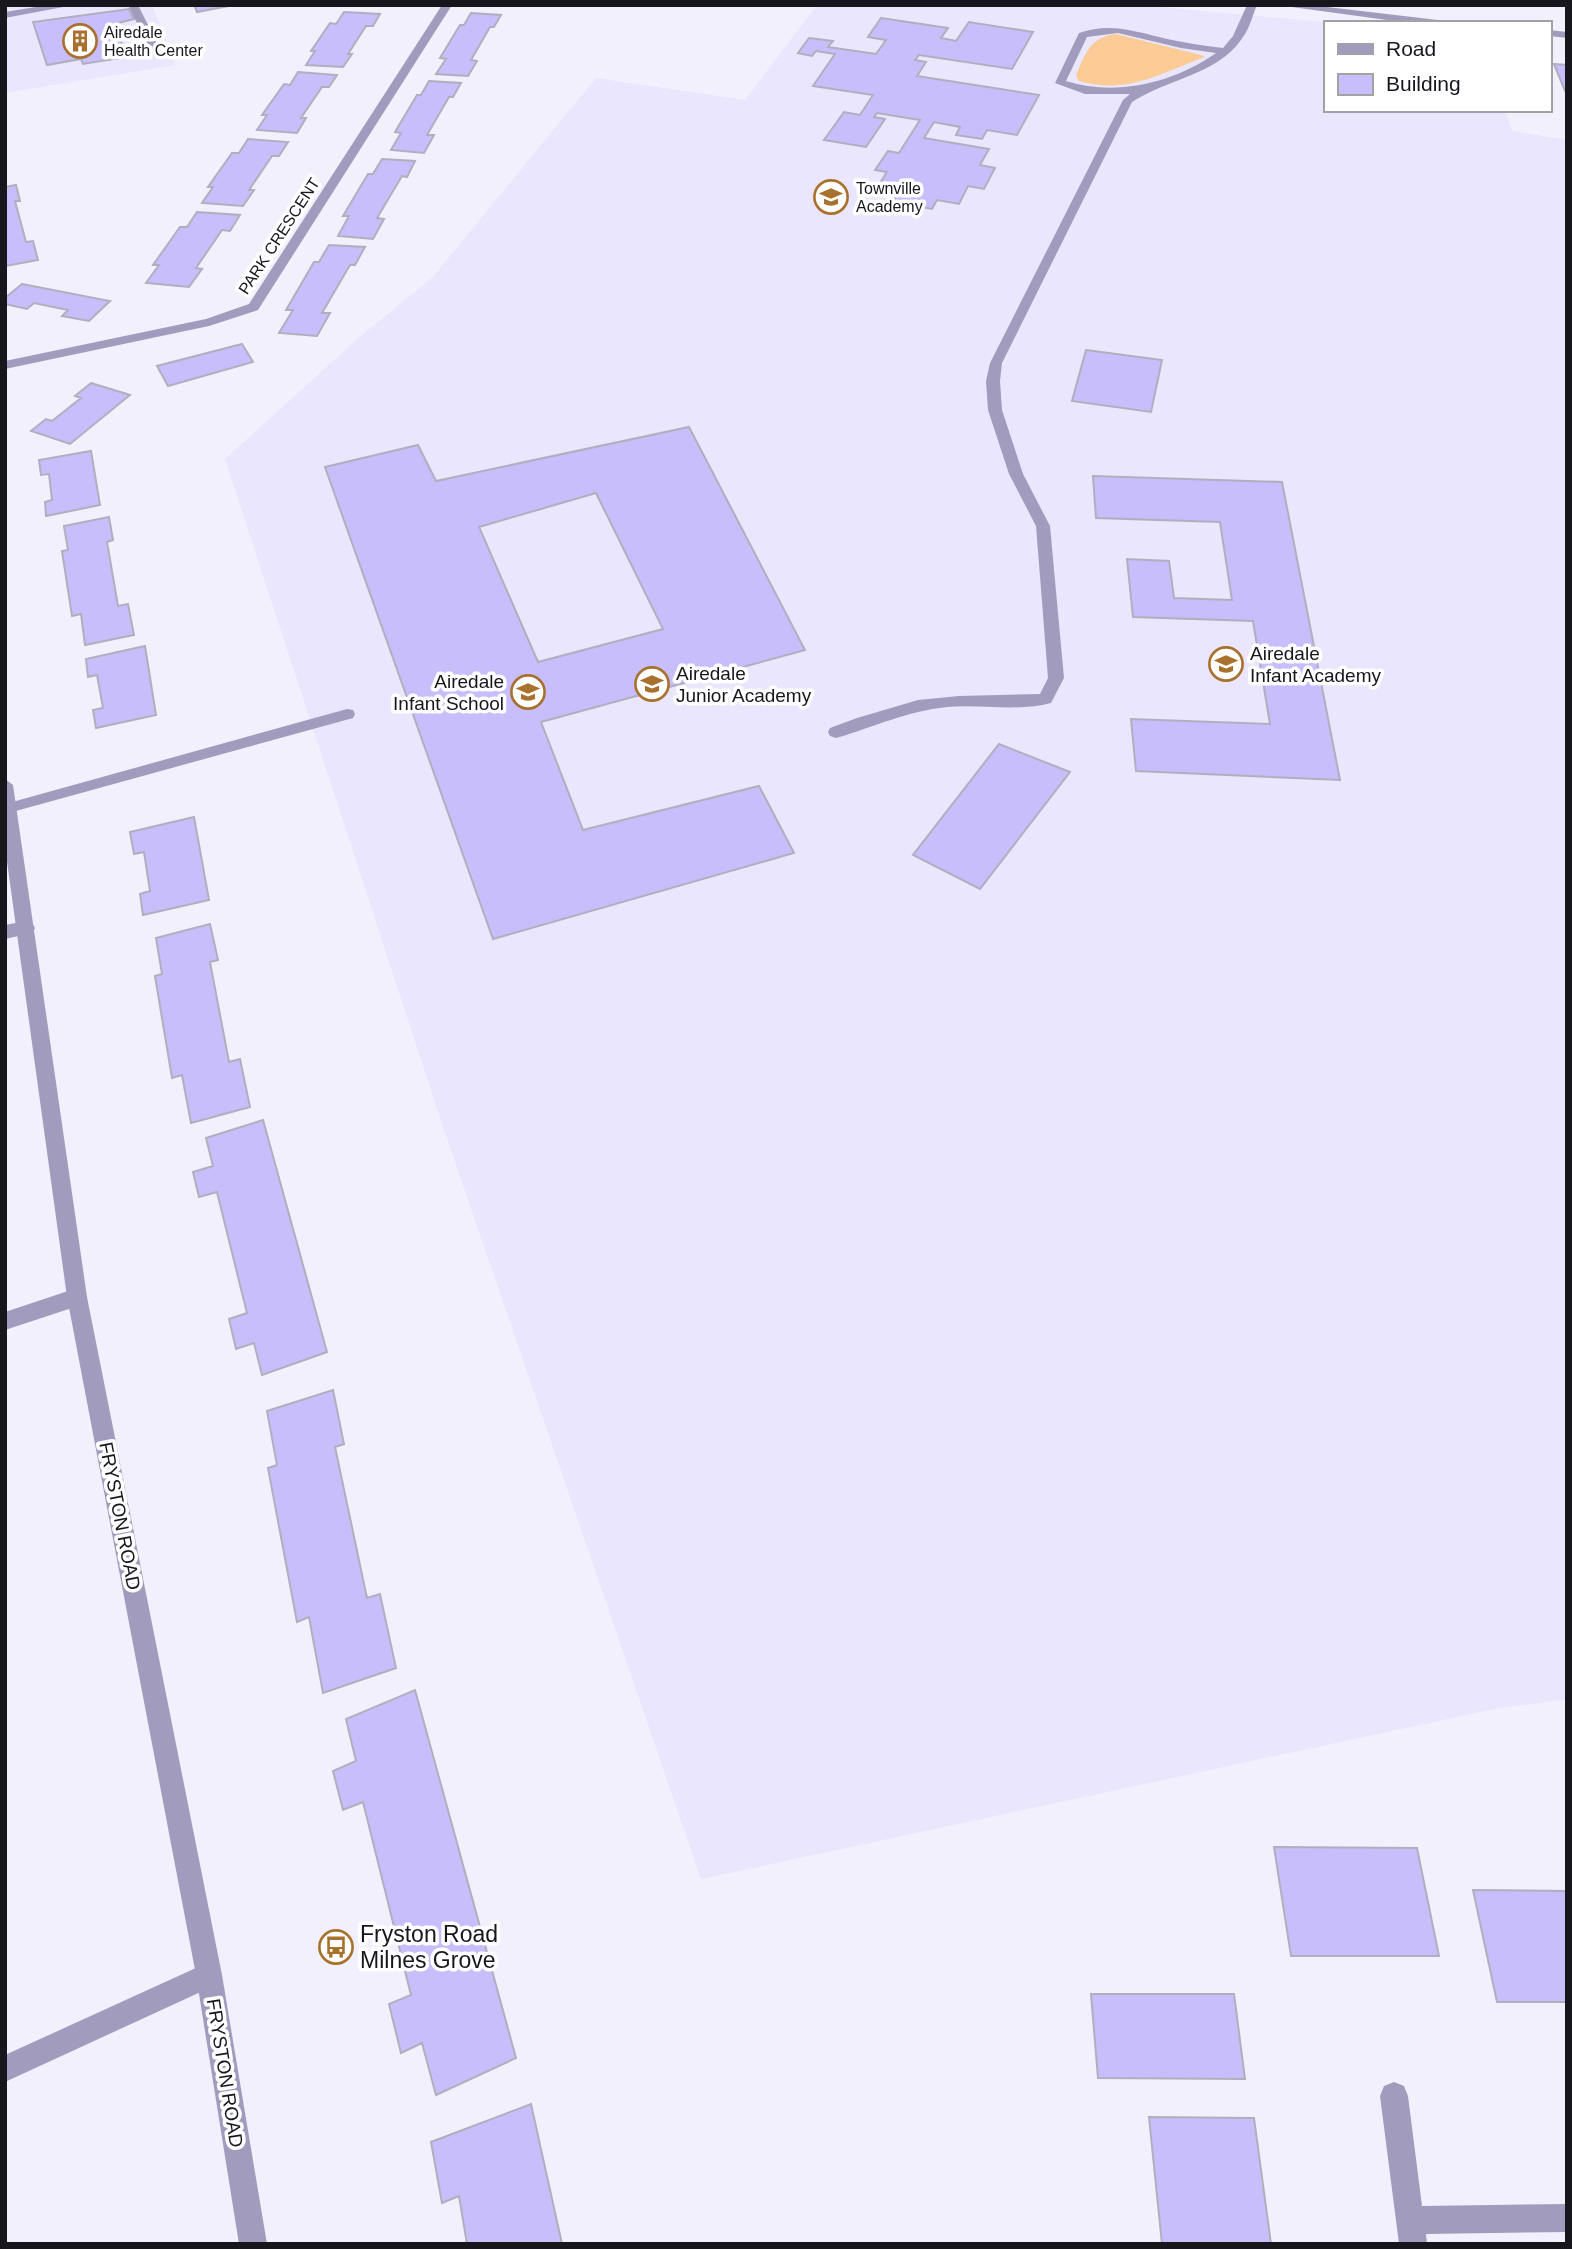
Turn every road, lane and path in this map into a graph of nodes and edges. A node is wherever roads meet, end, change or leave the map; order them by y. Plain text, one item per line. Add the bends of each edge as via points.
1 (69, 5) edge
2 (133, 5) edge
3 (447, 5) edge
4 (1252, 5) edge
5 (1282, 5) edge
6 (5, 15) edge
7 (1421, 21) edge
8 (1224, 51) junction
9 (159, 57) dead end
10 (1140, 91) junction
11 (5, 365) edge
12 (347, 714) dead end
13 (836, 732) dead end
14 (5, 785) edge
15 (9, 809) junction
16 (15, 930) edge
17 (77, 1297) junction
18 (5, 1321) edge
19 (209, 1975) junction
20 (5, 2069) edge
21 (1394, 2096) dead end
22 (1567, 2218) edge
23 (1412, 2232) edge
24 (253, 2244) edge

1 - 6 street
2 - 9 street
3 - 11 street, PARK CRESCENT via 254,307 209,322
4 - 8 street via 1237,39
5 - 7 street
8 - 10 street
8 - 10 street via 1117,29 1092,31 1083,35 1060,83 1085,91
10 - 13 street via 1128,100 996,363 993,382 995,410 1016,474 1042,526 1056,678 1045,699 923,705
12 - 15 street
14 - 15 street, FRYSTON ROAD
15 - 16 street, FRYSTON ROAD
16 - 17 street, FRYSTON ROAD
17 - 18 street
17 - 19 street, FRYSTON ROAD
19 - 20 street
19 - 24 street, FRYSTON ROAD
21 - 23 street
22 - 23 street

